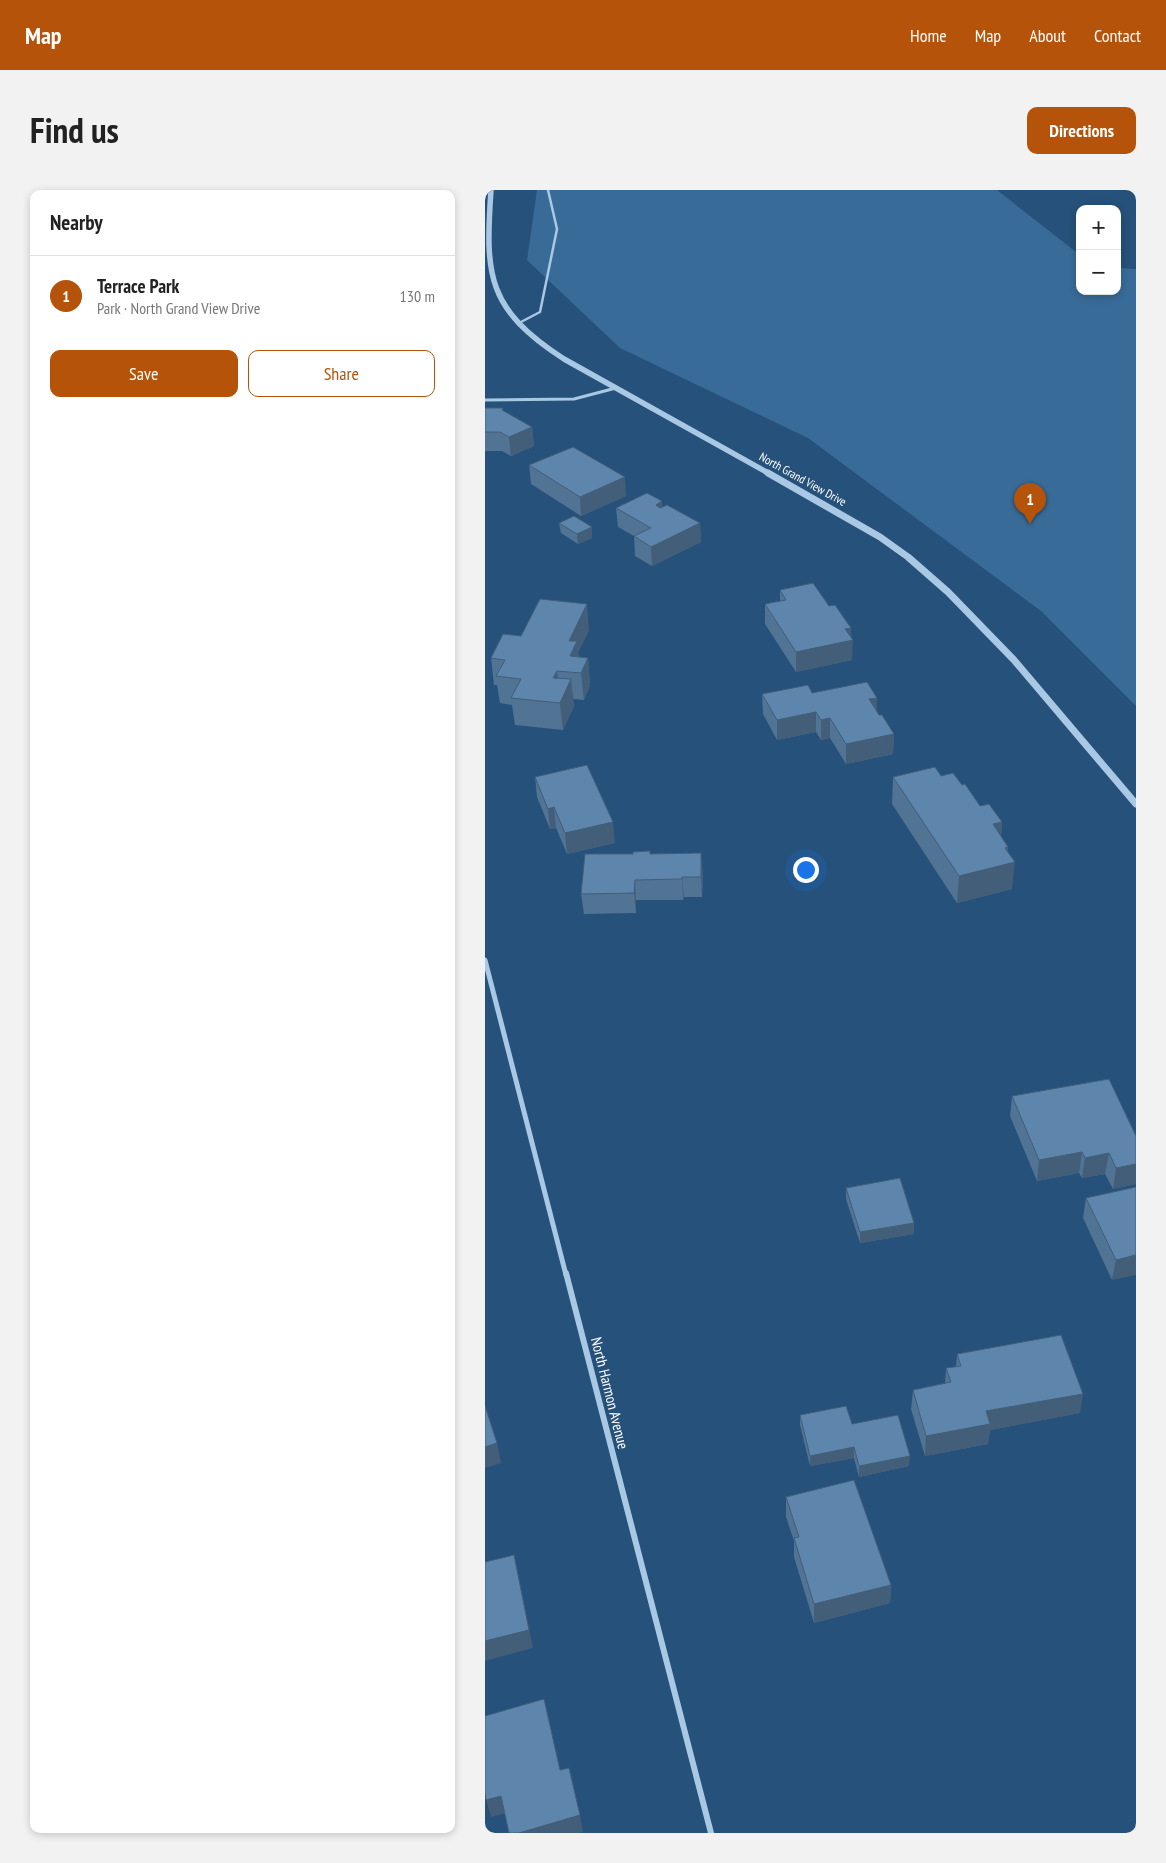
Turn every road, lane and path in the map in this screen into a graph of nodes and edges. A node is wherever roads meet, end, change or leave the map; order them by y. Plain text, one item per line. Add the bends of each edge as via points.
1 (491, 190) edge
2 (548, 190) edge
3 (519, 323) junction
4 (616, 388) junction
5 (485, 400) edge
6 (1136, 804) edge
7 (485, 960) edge
8 (485, 987) edge
9 (493, 987) junction
10 (711, 1833) edge

1 - 3 street, North Grand View Drive via 487,233 489,267 495,289
2 - 3 lane via 557,229 540,312
3 - 4 street, North Grand View Drive via 553,353
4 - 5 street via 574,399
4 - 6 street, North Grand View Drive via 839,512 908,557 948,592 1014,660
7 - 9 street, North Harmon Avenue
8 - 9 street
9 - 10 street, North Harmon Avenue

